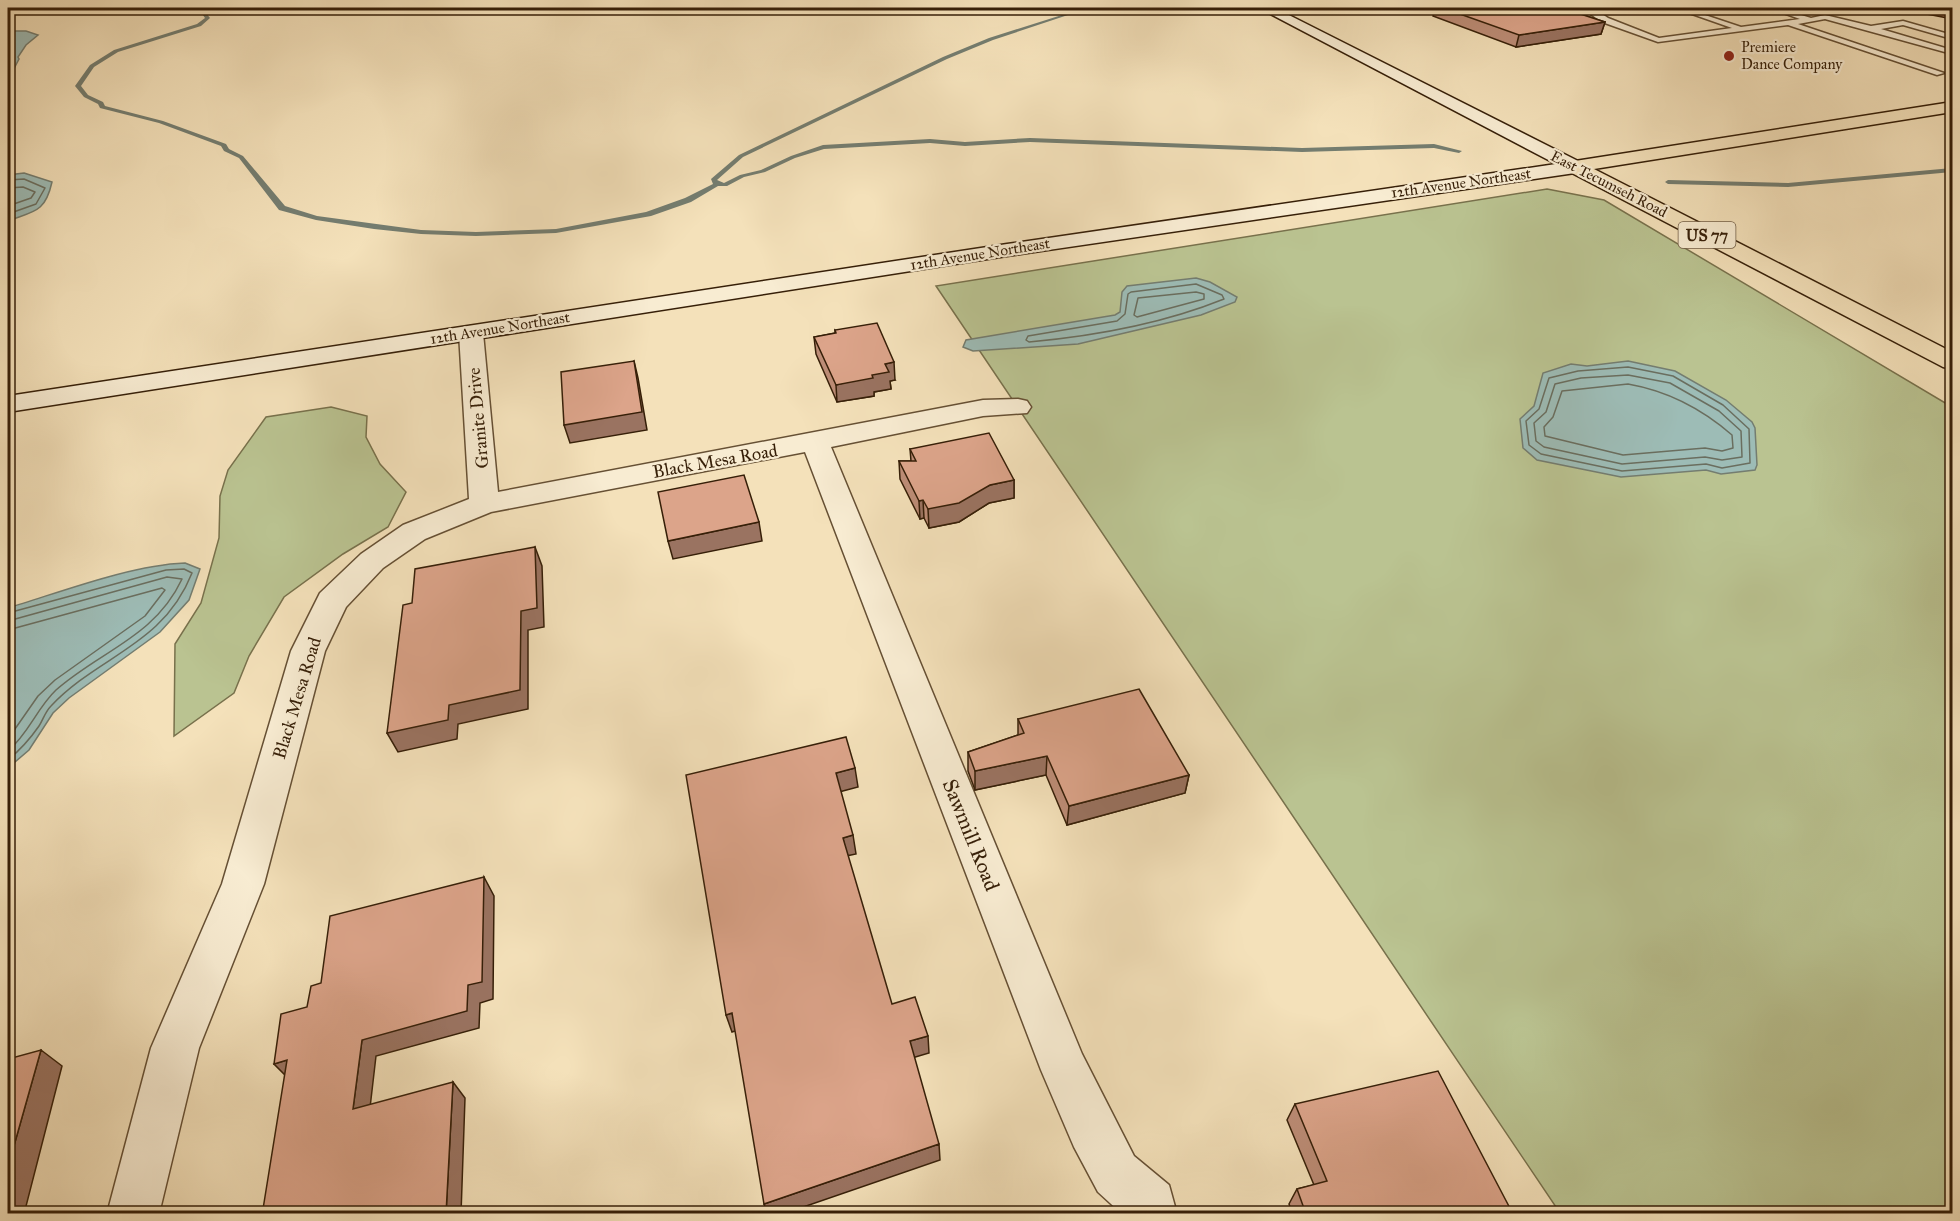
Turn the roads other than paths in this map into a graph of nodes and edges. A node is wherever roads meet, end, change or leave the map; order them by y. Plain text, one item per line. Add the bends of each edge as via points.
1 (1266, 8) edge
2 (1593, 8) edge
3 (1678, 8) edge
4 (1772, 8) edge
5 (1748, 18) dead end
6 (1870, 18) dead end
7 (1811, 20) junction
8 (1788, 23) junction
9 (1769, 25) junction
10 (1893, 25) junction
11 (1871, 27) junction
12 (1742, 29) junction
13 (1953, 37) edge
14 (1942, 49) junction
15 (1921, 52) dead end
16 (1953, 52) edge
17 (1910, 53) dead end
18 (1889, 56) junction
19 (1940, 72) dead end
20 (1953, 107) edge
21 (1575, 166) junction
22 (471, 333) junction
23 (1953, 362) edge
24 (8, 404) edge
25 (1018, 407) dead end
26 (814, 442) junction
27 (484, 504) junction
28 (133, 1214) edge
29 (1151, 1214) edge

1 - 21 street, East Tecumseh Road
2 - 12 lane via 1605,20 1658,40
3 - 12 lane
4 - 7 lane
5 - 9 lane
6 - 10 lane
7 - 8 lane
7 - 11 lane via 1825,17
8 - 9 lane
8 - 18 lane
9 - 12 lane
10 - 11 lane
10 - 13 lane via 1903,23
11 - 14 lane
14 - 15 lane
14 - 16 lane
17 - 18 lane
18 - 19 lane
20 - 21 main road, 12th Avenue Northeast
21 - 22 street, 12th Avenue Northeast
21 - 23 main road, East Tecumseh Road / US 77
22 - 24 street, 12th Avenue Northeast
22 - 27 street, Granite Drive
25 - 26 street, Black Mesa Road via 983,408
26 - 27 street, Black Mesa Road
26 - 29 street, Sawmill Road via 1065,1071 1116,1174 1150,1204
27 - 28 street, Black Mesa Road via 414,532 372,561 332,601 308,651 243,884 175,1048

